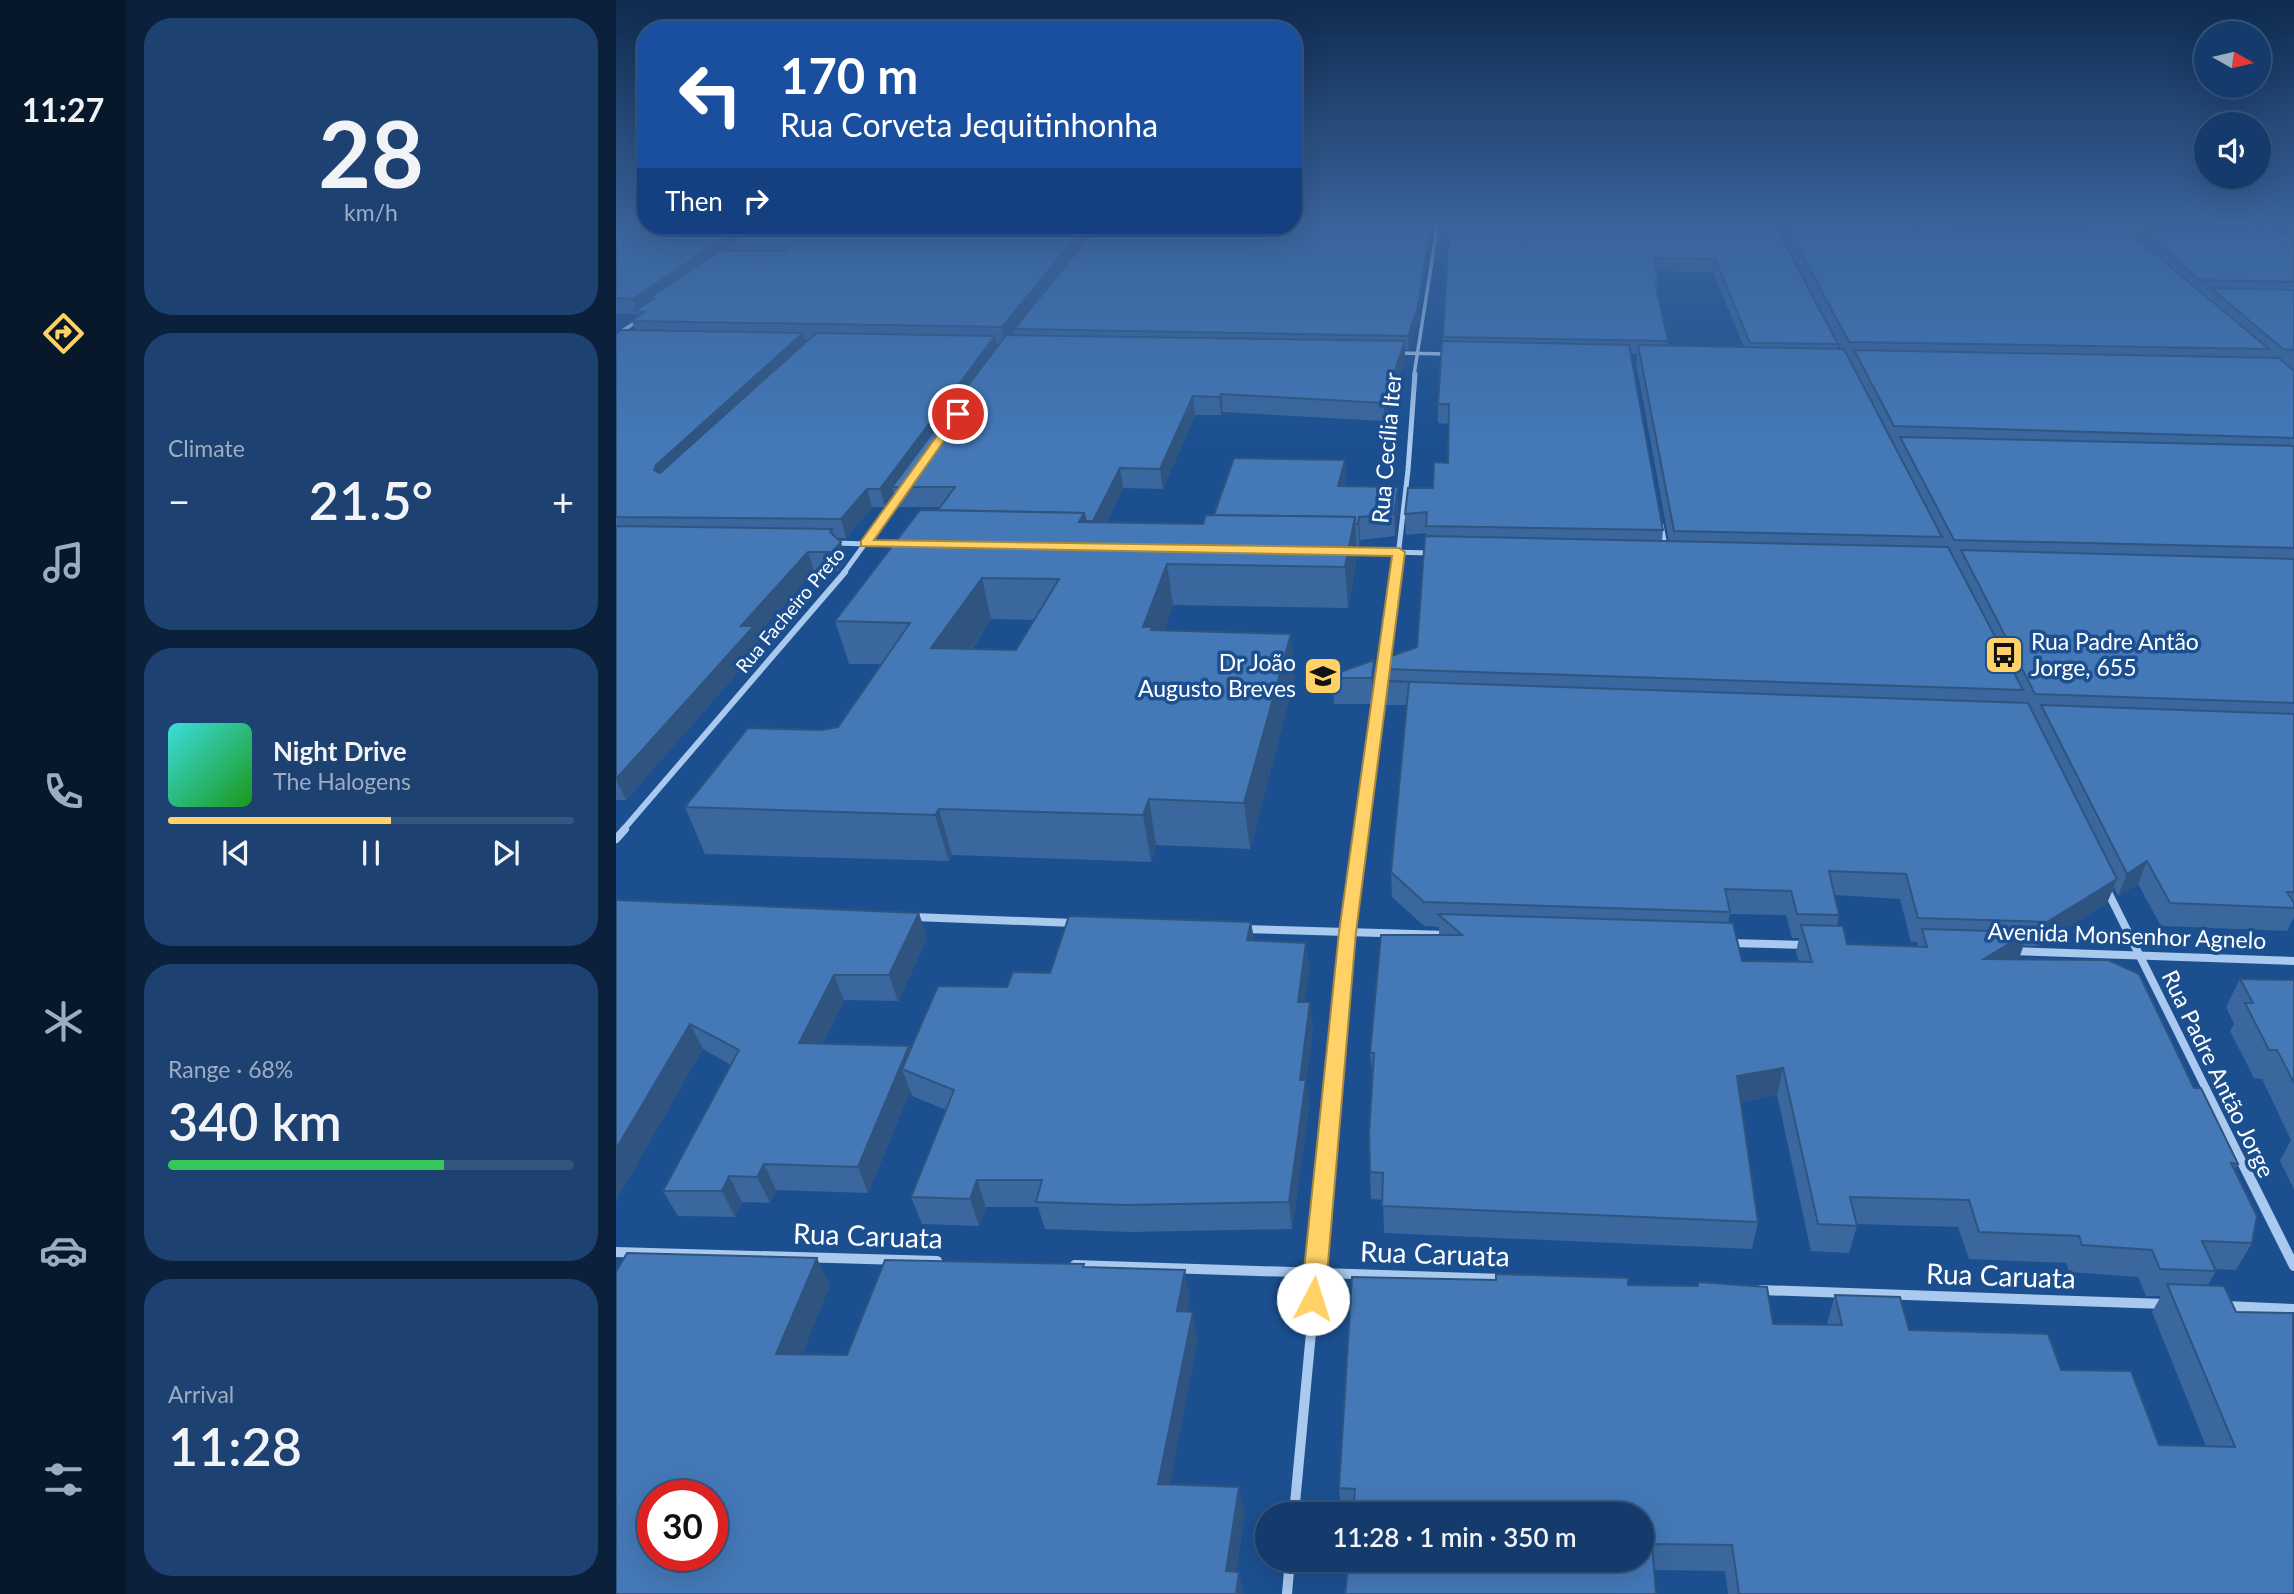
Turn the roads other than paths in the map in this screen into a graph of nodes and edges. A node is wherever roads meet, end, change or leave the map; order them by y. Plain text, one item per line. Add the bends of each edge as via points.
1 (1426, 296) edge
2 (645, 316) edge
3 (616, 341) edge
4 (629, 342) edge
5 (1388, 353) edge
6 (1416, 354) junction
7 (1456, 354) edge
8 (902, 492) edge
9 (1660, 517) edge
10 (824, 543) edge
11 (866, 544) junction
12 (907, 545) edge
13 (1344, 551) edge
14 (1399, 552) junction
15 (1439, 553) edge
16 (1654, 557) edge
17 (1381, 698) junction
18 (1394, 699) edge
19 (616, 839) edge
20 (2104, 884) edge
21 (900, 917) edge
22 (1083, 923) edge
23 (1236, 929) edge
24 (1348, 932) junction
25 (1459, 936) edge
26 (1723, 943) edge
27 (1820, 946) edge
28 (2001, 951) edge
29 (2140, 954) junction
30 (2294, 961) edge
31 (616, 1252) edge
32 (952, 1262) edge
33 (1064, 1265) edge
34 (2294, 1266) edge
35 (1315, 1272) junction
36 (1521, 1280) edge
37 (1754, 1289) edge
38 (2182, 1305) edge
39 (2210, 1306) edge
40 (2294, 1309) edge
41 (1295, 1502) edge
42 (1289, 1572) edge
43 (1287, 1594) edge

1 - 6 street, Rua Cecília Iter
2 - 3 street via 622,331
3 - 4 street
5 - 6 street
6 - 7 street
6 - 14 street, Rua Cecília Iter
8 - 11 street, Rua Facheiro Preto
9 - 16 street via 1667,557
10 - 11 street
11 - 12 street
11 - 19 street, Rua Facheiro Preto
13 - 14 street
14 - 15 street
14 - 17 street, Rua Cecília Iter
17 - 18 street
17 - 24 street, Rua Cecília Iter
20 - 29 street, Rua Padre Antão Jorge
21 - 22 street
23 - 24 street
24 - 25 street
24 - 35 street, Rua Cecília Iter
26 - 27 street
28 - 29 street, Avenida Monsenhor Agnelo
29 - 30 street, Avenida Monsenhor Agnelo
29 - 34 street, Rua Padre Antão Jorge
31 - 32 street, Rua Caruata
33 - 35 street, Rua Caruata
35 - 36 street, Rua Caruata
35 - 41 street, Rua Cecília Iter
37 - 38 street, Rua Caruata
39 - 40 street
42 - 43 street

